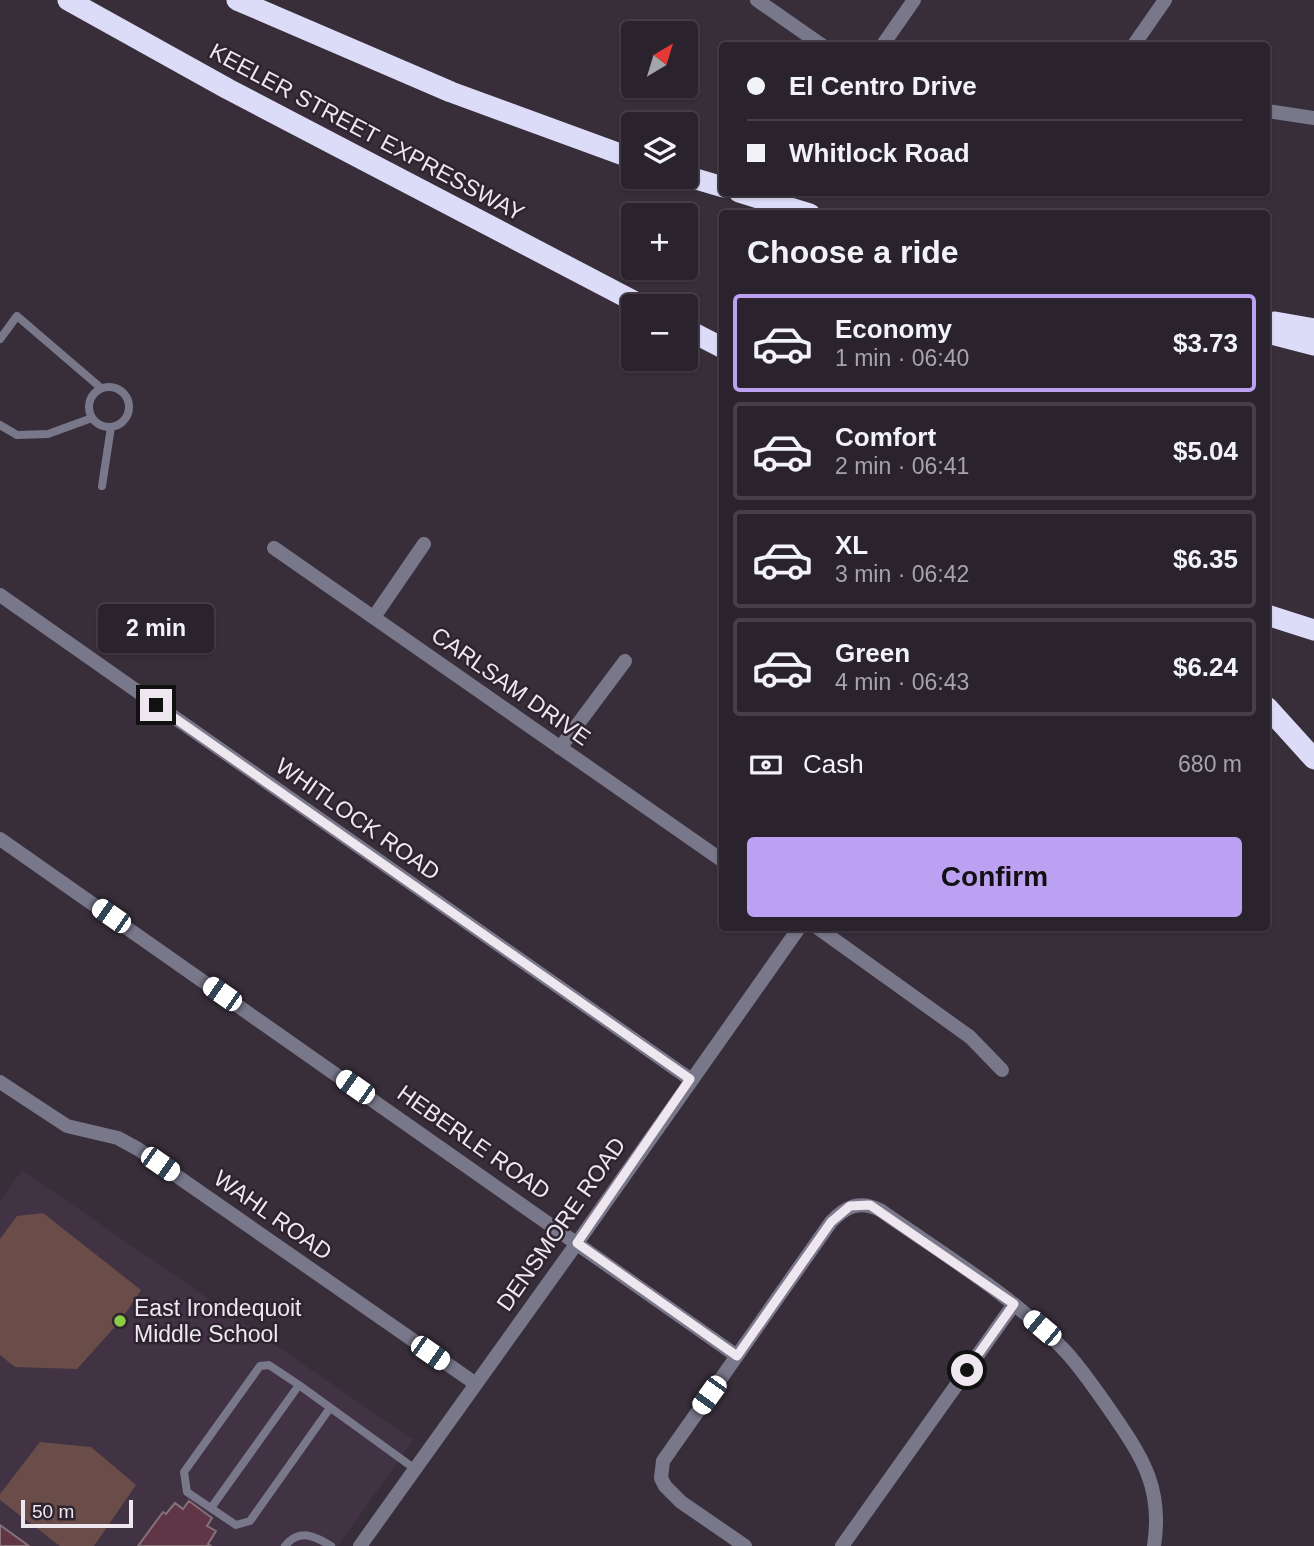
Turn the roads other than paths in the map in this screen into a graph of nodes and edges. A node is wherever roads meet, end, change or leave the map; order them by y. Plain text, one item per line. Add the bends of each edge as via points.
1 (58, 0) edge
2 (68, 0) edge
3 (757, 0) edge
4 (914, 0) edge
5 (1165, 0) edge
6 (240, 1) edge
7 (133, 38) junction
8 (817, 42) edge
9 (885, 42) edge
10 (1137, 42) edge
11 (1270, 111) edge
12 (1314, 118) edge
13 (621, 154) edge
14 (698, 180) edge
15 (719, 186) edge
16 (753, 196) edge
17 (797, 210) edge
18 (621, 294) edge
19 (1270, 322) edge
20 (1314, 329) edge
21 (1270, 334) edge
22 (698, 335) edge
23 (0, 339) edge
24 (1314, 345) edge
25 (719, 346) edge
26 (101, 388) junction
27 (92, 418) junction
28 (0, 425) edge
29 (111, 427) junction
30 (102, 486) dead end
31 (424, 544) dead end
32 (274, 548) dead end
33 (0, 595) edge
34 (1270, 616) edge
35 (374, 617) junction
36 (1314, 630) edge
37 (625, 662) dead end
38 (1270, 710) edge
39 (560, 748) junction
40 (1314, 760) edge
41 (0, 839) edge
42 (719, 858) edge
43 (797, 931) edge
44 (822, 931) edge
45 (1002, 1070) dead end
46 (690, 1079) junction
47 (0, 1082) edge
48 (577, 1243) junction
49 (1014, 1304) junction
50 (737, 1356) junction
51 (476, 1384) junction
52 (299, 1385) junction
53 (330, 1408) junction
54 (415, 1469) junction
55 (211, 1508) junction
56 (328, 1545) edge
57 (285, 1546) edge
58 (360, 1546) edge
59 (745, 1546) edge
60 (842, 1546) edge
61 (1154, 1546) edge

1 - 7 highway
2 - 7 highway, KEELER STREET EXPRESSWAY
3 - 8 street
4 - 9 street
5 - 10 street
6 - 13 highway via 450,92
7 - 18 highway, KEELER STREET EXPRESSWAY
11 - 12 street
14 - 15 highway
16 - 17 highway
19 - 20 highway
21 - 24 highway
22 - 25 highway
23 - 26 lane via 17,316
26 - 27 lane via 89,404
26 - 29 lane via 120,389 130,405 123,422
27 - 28 lane via 48,434 17,435
27 - 29 lane
29 - 30 lane
31 - 35 street
32 - 35 street, CARLSAM DRIVE
33 - 46 street, WHITLOCK ROAD
34 - 36 highway
35 - 39 street, CARLSAM DRIVE
37 - 39 street
38 - 40 highway
39 - 42 street, CARLSAM DRIVE
41 - 48 street, HEBERLE ROAD
43 - 46 street, DENSMORE ROAD
44 - 45 street via 970,1037
46 - 48 street, DENSMORE ROAD
47 - 51 street, WAHL ROAD via 67,1126 118,1138 138,1149
48 - 50 street, HEBERLE ROAD
48 - 51 street, DENSMORE ROAD
49 - 50 street via 880,1210 870,1205 850,1206 831,1222
49 - 60 street
49 - 61 street via 1087,1376 1134,1445 1154,1490
50 - 59 street via 661,1469 672,1494
51 - 54 street, DENSMORE ROAD
52 - 53 lane
52 - 55 lane
52 - 55 lane via 269,1365 260,1366 184,1472 187,1492
53 - 54 lane
53 - 55 lane via 250,1521 236,1525
54 - 58 street, DENSMORE ROAD
56 - 57 lane via 314,1535 302,1534

